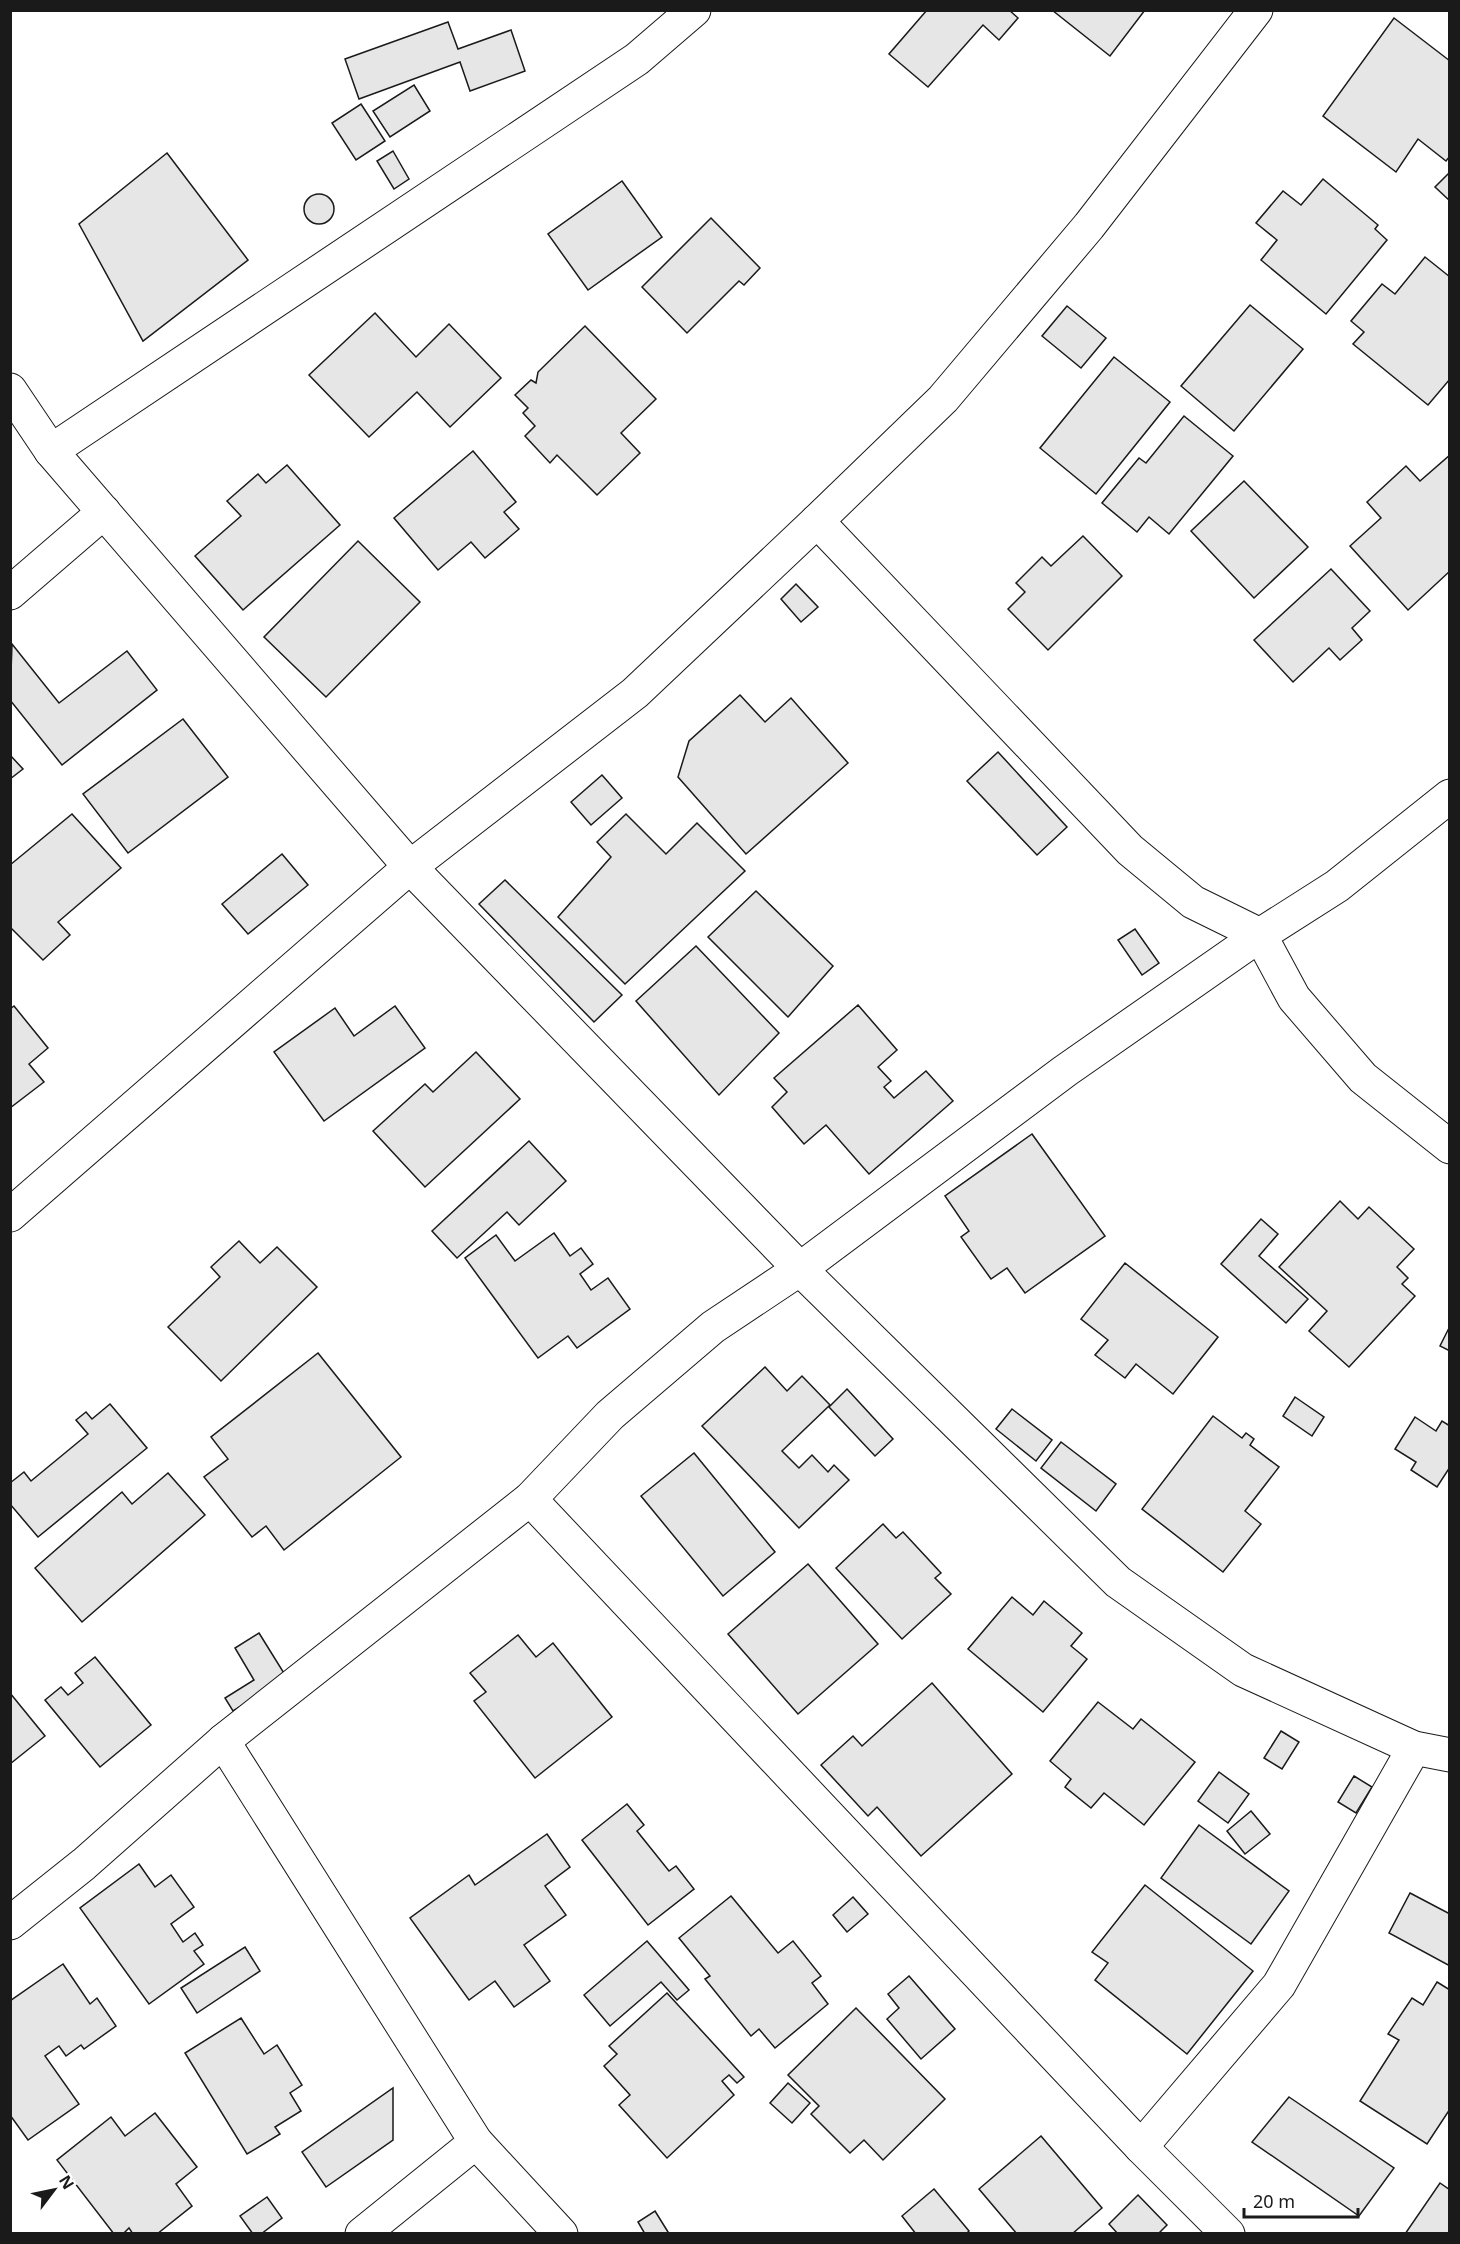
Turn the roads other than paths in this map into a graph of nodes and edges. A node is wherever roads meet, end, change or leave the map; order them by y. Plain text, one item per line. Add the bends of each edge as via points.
1 (694, 10) edge
2 (1256, 10) edge
3 (10, 390) edge
4 (51, 451) junction
5 (104, 512) junction
6 (818, 521) junction
7 (10, 592) edge
8 (1449, 796) edge
9 (410, 867) junction
10 (1260, 935) junction
11 (1449, 1147) edge
12 (10, 1215) edge
13 (800, 1269) junction
14 (531, 1499) junction
15 (223, 1741) junction
16 (1414, 1748) junction
17 (1449, 1755) edge
18 (10, 1923) edge
19 (476, 2142) junction
20 (1142, 2147) junction
21 (362, 2234) edge
22 (561, 2234) edge
23 (1228, 2234) edge

1 - 4 street via 637,59
2 - 6 street via 1089,226 943,399
3 - 4 street
4 - 5 street
5 - 7 street
5 - 9 street
6 - 9 street via 634,693
6 - 10 street via 1130,850 1193,902
8 - 10 street via 1337,886
9 - 12 street
9 - 13 street
10 - 11 street via 1294,998 1363,1078
10 - 13 street via 1065,1071
13 - 14 street via 713,1327 679,1356 610,1415
13 - 16 street via 1118,1582 1244,1670
14 - 15 street
14 - 20 street
15 - 18 street via 84,1864
15 - 19 street
16 - 17 street
16 - 20 street via 1279,1985
19 - 21 street
19 - 22 street
20 - 23 street

